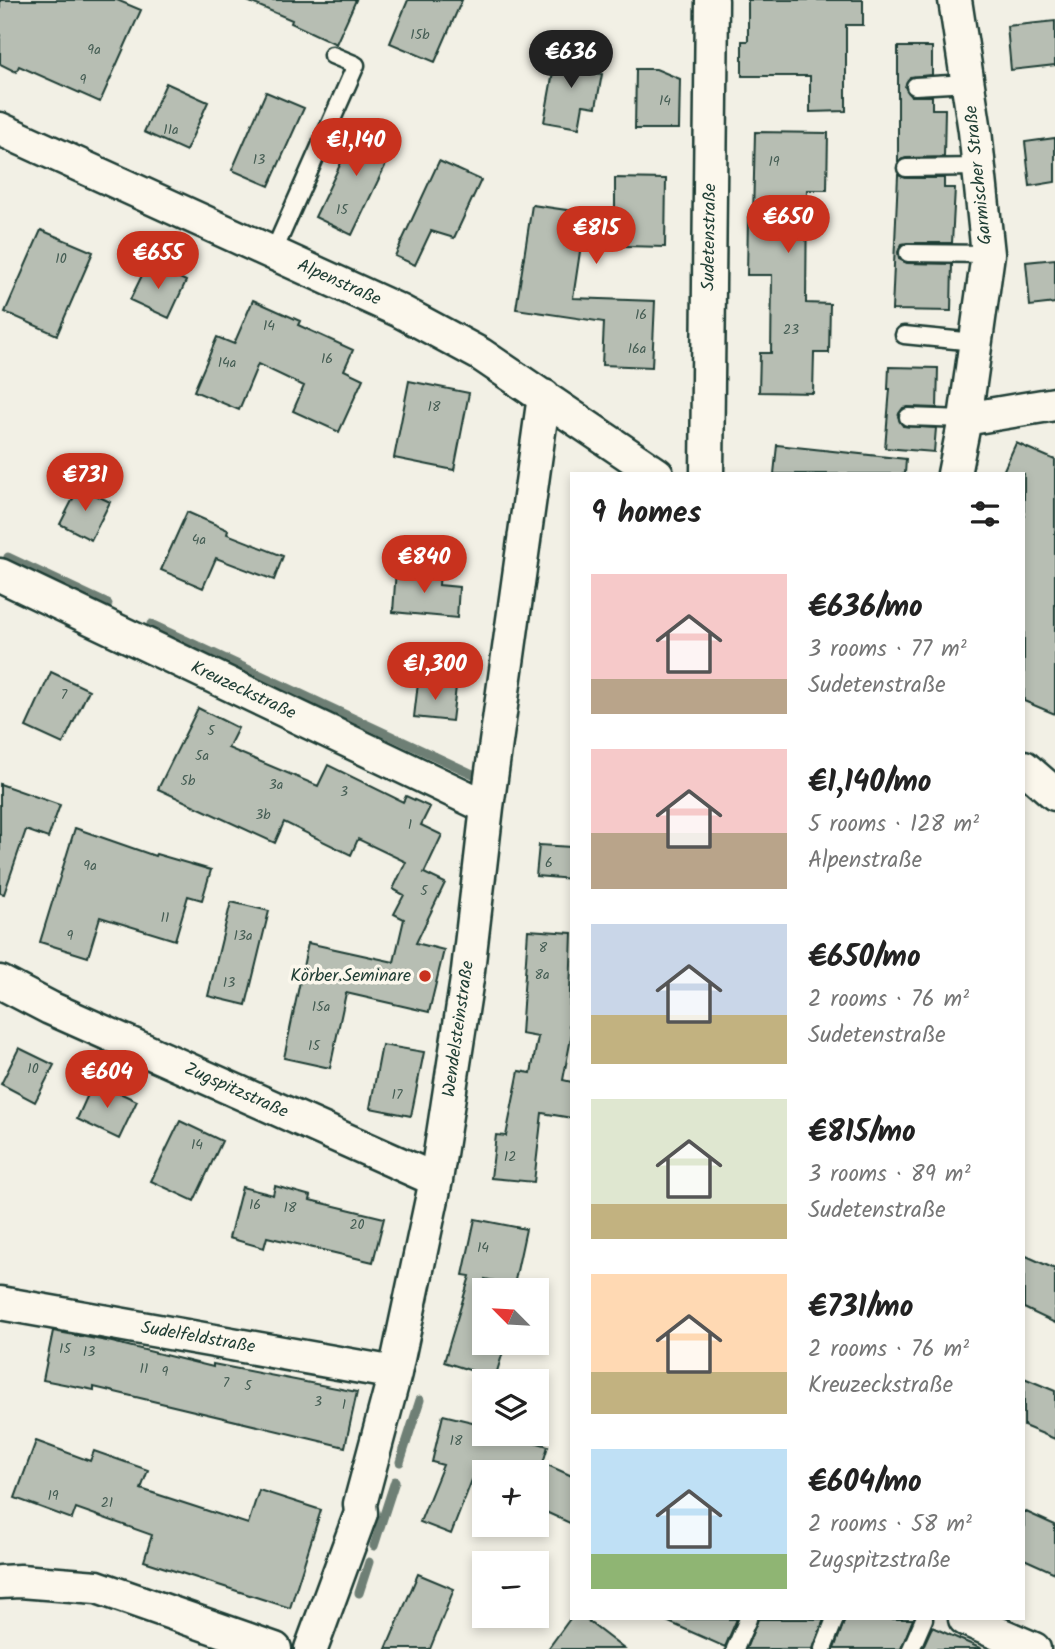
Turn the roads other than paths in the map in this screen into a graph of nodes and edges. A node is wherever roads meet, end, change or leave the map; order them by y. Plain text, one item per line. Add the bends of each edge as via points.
1 (712, 0) edge
2 (955, 0) edge
3 (332, 55) dead end
4 (968, 83) junction
5 (915, 86) dead end
6 (0, 129) edge
7 (978, 167) junction
8 (906, 168) dead end
9 (273, 253) junction
10 (908, 253) dead end
11 (988, 254) junction
12 (904, 335) dead end
13 (975, 342) junction
14 (544, 396) junction
15 (1055, 404) edge
16 (908, 417) dead end
17 (965, 419) junction
18 (654, 472) edge
19 (707, 472) edge
20 (954, 472) edge
21 (0, 575) edge
22 (1025, 768) edge
23 (1055, 794) edge
24 (487, 807) junction
25 (0, 982) edge
26 (436, 1180) junction
27 (0, 1303) edge
28 (395, 1373) junction
29 (0, 1583) edge
30 (748, 1620) edge
31 (835, 1620) edge
32 (924, 1620) edge
33 (967, 1620) edge
34 (275, 1649) edge
35 (311, 1649) edge
36 (735, 1649) edge
37 (823, 1649) edge
38 (911, 1649) edge
39 (1034, 1649) edge

1 - 19 street, Sudetenstraße
2 - 4 street, Garmischer Straße
3 - 9 lane via 356,65
4 - 5 lane
4 - 7 street, Garmischer Straße
6 - 9 street, Alpenstraße
7 - 8 lane
7 - 11 street, Garmischer Straße
9 - 14 street, Alpenstraße via 400,311 480,354
10 - 11 lane
11 - 13 street, Garmischer Straße
12 - 13 lane
13 - 17 street, Garmischer Straße
14 - 18 street, Alpenstraße
14 - 24 street, Wendelsteinstraße
15 - 17 street
16 - 17 lane
17 - 20 street, Garmischer Straße
21 - 24 street, Kreuzeckstraße
22 - 23 street
24 - 26 street, Wendelsteinstraße
25 - 26 street, Zugspitzstraße
26 - 28 street, Wendelsteinstraße
27 - 28 street, Sudelfeldstraße
28 - 35 street, Wendelsteinstraße via 361,1513
29 - 34 street via 97,1587
30 - 36 lane
31 - 37 lane
32 - 38 lane
33 - 39 street

